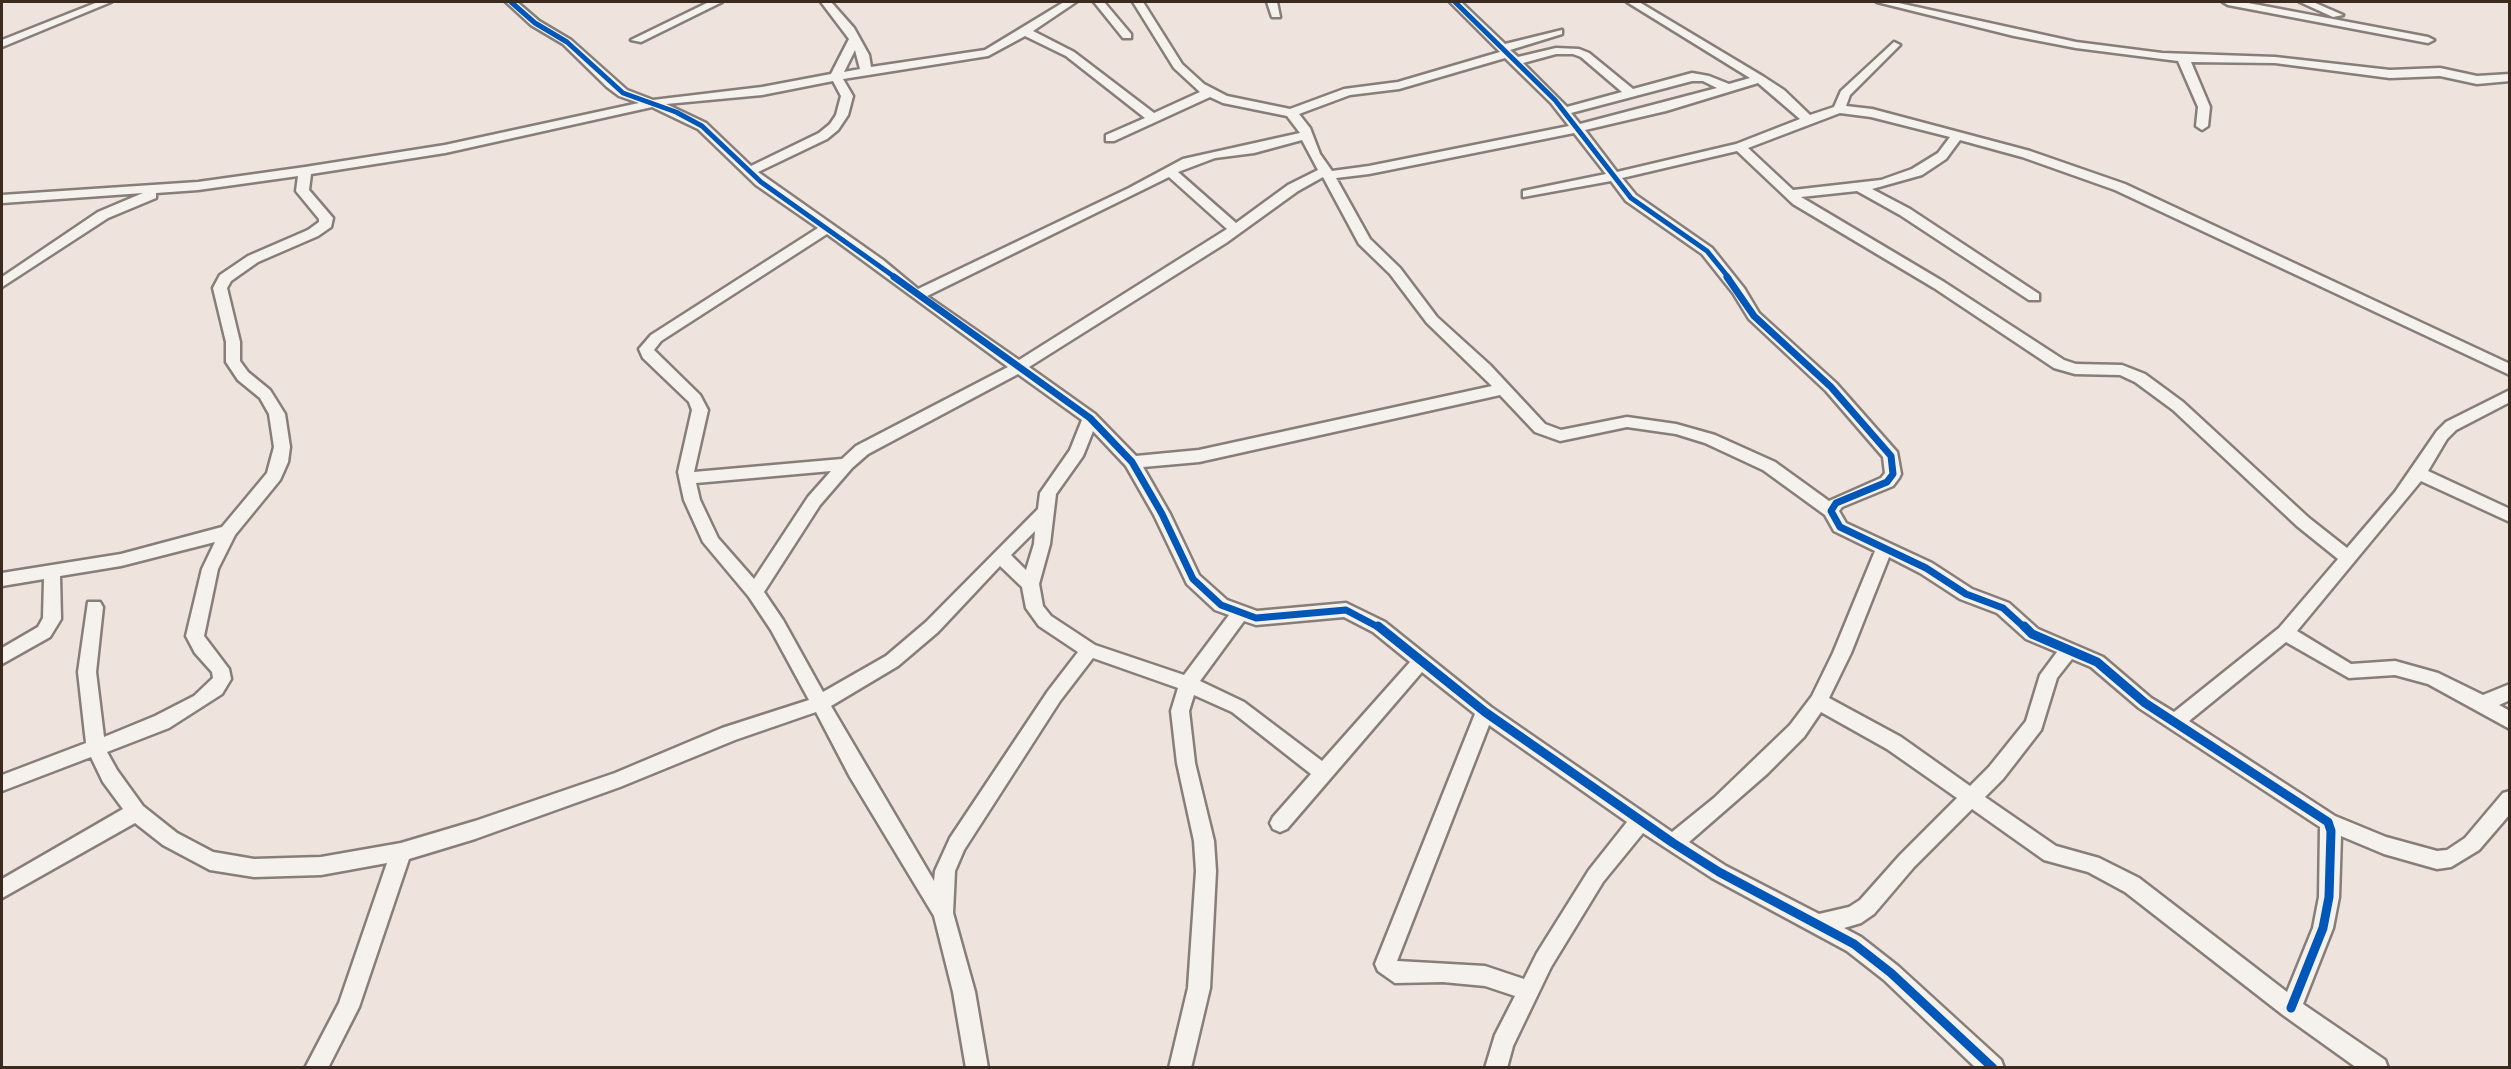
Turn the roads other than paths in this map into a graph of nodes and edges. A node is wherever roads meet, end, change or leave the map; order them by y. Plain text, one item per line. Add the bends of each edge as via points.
1 (106, 2) edge
2 (511, 2) edge
3 (717, 2) edge
4 (826, 2) edge
5 (1071, 2) edge
6 (1099, 2) edge
7 (1138, 2) edge
8 (1272, 2) edge
9 (1455, 2) edge
10 (1632, 2) edge
11 (1882, 2) edge
12 (2228, 2) edge
13 (2305, 2) edge
14 (1276, 15) dead end
15 (2372, 29) junction
16 (1026, 32) junction
17 (1558, 32) dead end
18 (1126, 36) dead end
19 (855, 38) junction
20 (637, 40) dead end
21 (2428, 40) dead end
22 (2, 44) edge
23 (1894, 45) dead end
24 (1510, 54) junction
25 (2183, 58) junction
26 (866, 71) junction
27 (836, 76) junction
28 (2510, 77) edge
29 (1760, 79) junction
30 (1727, 88) junction
31 (1629, 92) junction
32 (1208, 93) junction
33 (649, 103) junction
34 (1839, 110) junction
35 (1565, 111) junction
36 (1291, 113) junction
37 (1154, 119) junction
38 (1807, 120) junction
39 (2202, 126) dead end
40 (1578, 128) junction
41 (1306, 135) junction
42 (1958, 135) junction
43 (1110, 138) dead end
44 (1740, 147) junction
45 (305, 171) junction
46 (1170, 171) junction
47 (749, 172) junction
48 (1326, 173) junction
49 (1613, 176) junction
50 (1858, 187) junction
51 (162, 188) junction
52 (1528, 194) dead end
53 (1790, 194) junction
54 (7, 199) edge
55 (2, 213) edge
56 (827, 228) junction
57 (1235, 229) junction
58 (2, 283) edge
59 (917, 295) junction
60 (2034, 297) dead end
61 (1019, 367) junction
62 (2510, 370) edge
63 (1503, 389) junction
64 (2510, 395) edge
65 (1090, 418) junction
66 (1132, 462) junction
67 (846, 464) junction
68 (2418, 473) junction
69 (688, 478) junction
70 (1046, 511) junction
71 (1831, 511) junction
72 (2510, 516) edge
73 (228, 532) junction
74 (1884, 548) junction
75 (1000, 555) junction
76 (2349, 559) junction
77 (52, 572) junction
78 (2, 579) edge
79 (1030, 584) junction
80 (755, 592) junction
81 (94, 607) dead end
82 (1239, 614) junction
83 (2285, 633) junction
84 (1089, 650) junction
85 (2069, 650) junction
86 (2, 657) edge
87 (1422, 660) junction
88 (1188, 684) junction
89 (2510, 691) edge
90 (1818, 701) junction
91 (821, 703) junction
92 (2482, 704) junction
93 (1485, 712) junction
94 (2510, 721) edge
95 (2175, 723) junction
96 (96, 748) junction
97 (1324, 773) junction
98 (2, 783) edge
99 (1971, 797) junction
100 (2510, 799) edge
101 (135, 813) junction
102 (1641, 820) junction
103 (2328, 822) junction
104 (1280, 823) dead end
105 (1673, 843) junction
106 (401, 852) junction
107 (2, 889) edge
108 (943, 912) junction
109 (1819, 924) junction
110 (1527, 990) junction
111 (2291, 1008) junction
112 (316, 1068) edge
113 (977, 1068) edge
114 (1180, 1068) edge
115 (1496, 1068) edge
116 (1993, 1068) edge
117 (2376, 1068) edge

1 - 22 street
2 - 33 street via 535,23 567,42 611,84
3 - 20 street
4 - 19 street
5 - 16 street
6 - 18 street
7 - 32 street via 1178,66
8 - 14 street
9 - 24 street
10 - 29 street
11 - 25 street via 2066,43
12 - 15 street
13 - 15 street
15 - 21 street
16 - 26 street via 988,53
16 - 37 street via 1070,54
17 - 24 street
19 - 26 street
19 - 27 street
23 - 34 street via 1845,94
24 - 31 street via 1575,51 1586,55
24 - 35 street
24 - 36 street via 1399,85 1348,92
25 - 28 street via 2276,60 2390,74 2440,72 2477,80
25 - 39 street via 2204,107
26 - 27 street
27 - 33 street via 762,91
27 - 47 street via 847,96 834,127
29 - 30 street
29 - 38 street
30 - 31 street via 1692,77
30 - 40 street
31 - 35 street
32 - 36 street via 1240,104
32 - 37 street
33 - 45 street via 445,149
33 - 47 street via 702,126
34 - 38 street
34 - 42 street via 1872,113
35 - 40 street
36 - 41 street
37 - 43 street
38 - 44 street
40 - 48 street via 1369,170
40 - 49 street
41 - 46 street via 1198,158
41 - 48 street
42 - 50 street via 1949,150 1931,165 1883,183
42 - 62 street via 2120,187
44 - 49 street
44 - 53 street
45 - 51 street
45 - 73 street via 302,190 326,218 326,224 253,259 225,278 220,288 233,342 233,362 265,394 277,414 282,447 274,476
46 - 57 street
46 - 59 street via 1134,192
47 - 56 street
48 - 57 street via 1293,188
48 - 63 street via 1364,241 1395,271 1432,320
49 - 52 street
49 - 71 street via 1631,198 1707,251 1754,316 1831,387 1891,456 1893,474 1887,482 1846,496
50 - 53 street
50 - 60 street via 1905,212
51 - 54 street
51 - 58 street via 103,215
53 - 76 street via 2059,364 2075,369 2122,370 2140,378 2178,406 2303,522
54 - 55 street
56 - 59 street
56 - 69 street via 648,345 648,355 695,399 700,410 687,457
57 - 61 street
59 - 61 street
61 - 65 street
61 - 67 street via 885,436
63 - 66 street via 1199,456
63 - 71 street via 1540,428 1553,435 1627,422 1676,429 1710,439 1769,466
64 - 68 street via 2451,426
65 - 66 street
65 - 70 street via 1077,452 1048,493
66 - 82 street via 1193,579 1221,605
67 - 69 street
67 - 80 street via 802,517
68 - 72 street
68 - 76 street
69 - 80 street via 692,500 711,542
70 - 75 street
70 - 79 street via 1042,544
71 - 74 street via 1840,526
73 - 77 street via 181,546
73 - 96 street via 210,569 195,636 220,669 222,679 216,689 180,713
74 - 85 street via 1926,568 1966,594 2003,609 2032,634
74 - 90 street via 1842,653
75 - 79 street
75 - 91 street via 892,660
76 - 83 street
77 - 78 street
77 - 86 street via 52,619 48,626
79 - 84 street via 1035,608 1045,621
80 - 91 street
81 - 96 street via 87,672
82 - 87 street via 1275,618 1346,610 1379,627
82 - 88 street
83 - 92 street via 2349,670 2412,671
83 - 95 street
84 - 88 street
84 - 108 street via 1054,696 957,844 945,870
85 - 95 street via 2097,662
85 - 99 street via 2049,675 2034,724 2024,740
87 - 93 street
87 - 97 street
88 - 97 street via 1246,712
88 - 114 street via 1180,705 1180,735 1204,841 1206,872 1199,988
89 - 92 street
90 - 99 street via 1894,743
90 - 105 street via 1797,731 1760,768
91 - 106 street via 729,734 569,798
91 - 108 street via 857,771
92 - 94 street
93 - 102 street
93 - 110 street via 1385,964 1395,972 1485,976
95 - 103 street
96 - 98 street
96 - 101 street
97 - 104 street
99 - 109 street via 1867,908 1854,916
99 - 111 street via 2051,854 2092,864 2132,885
100 - 103 street via 2472,844 2451,858 2437,860 2384,845
101 - 106 street via 192,853 226,865 321,866
101 - 107 street
102 - 105 street
102 - 110 street via 1578,904
103 - 111 street via 2329,897 2323,928
105 - 109 street via 1719,872
106 - 112 street via 352,997
108 - 113 street via 964,992
109 - 116 street via 1854,944 1892,974
110 - 115 street
111 - 117 street

